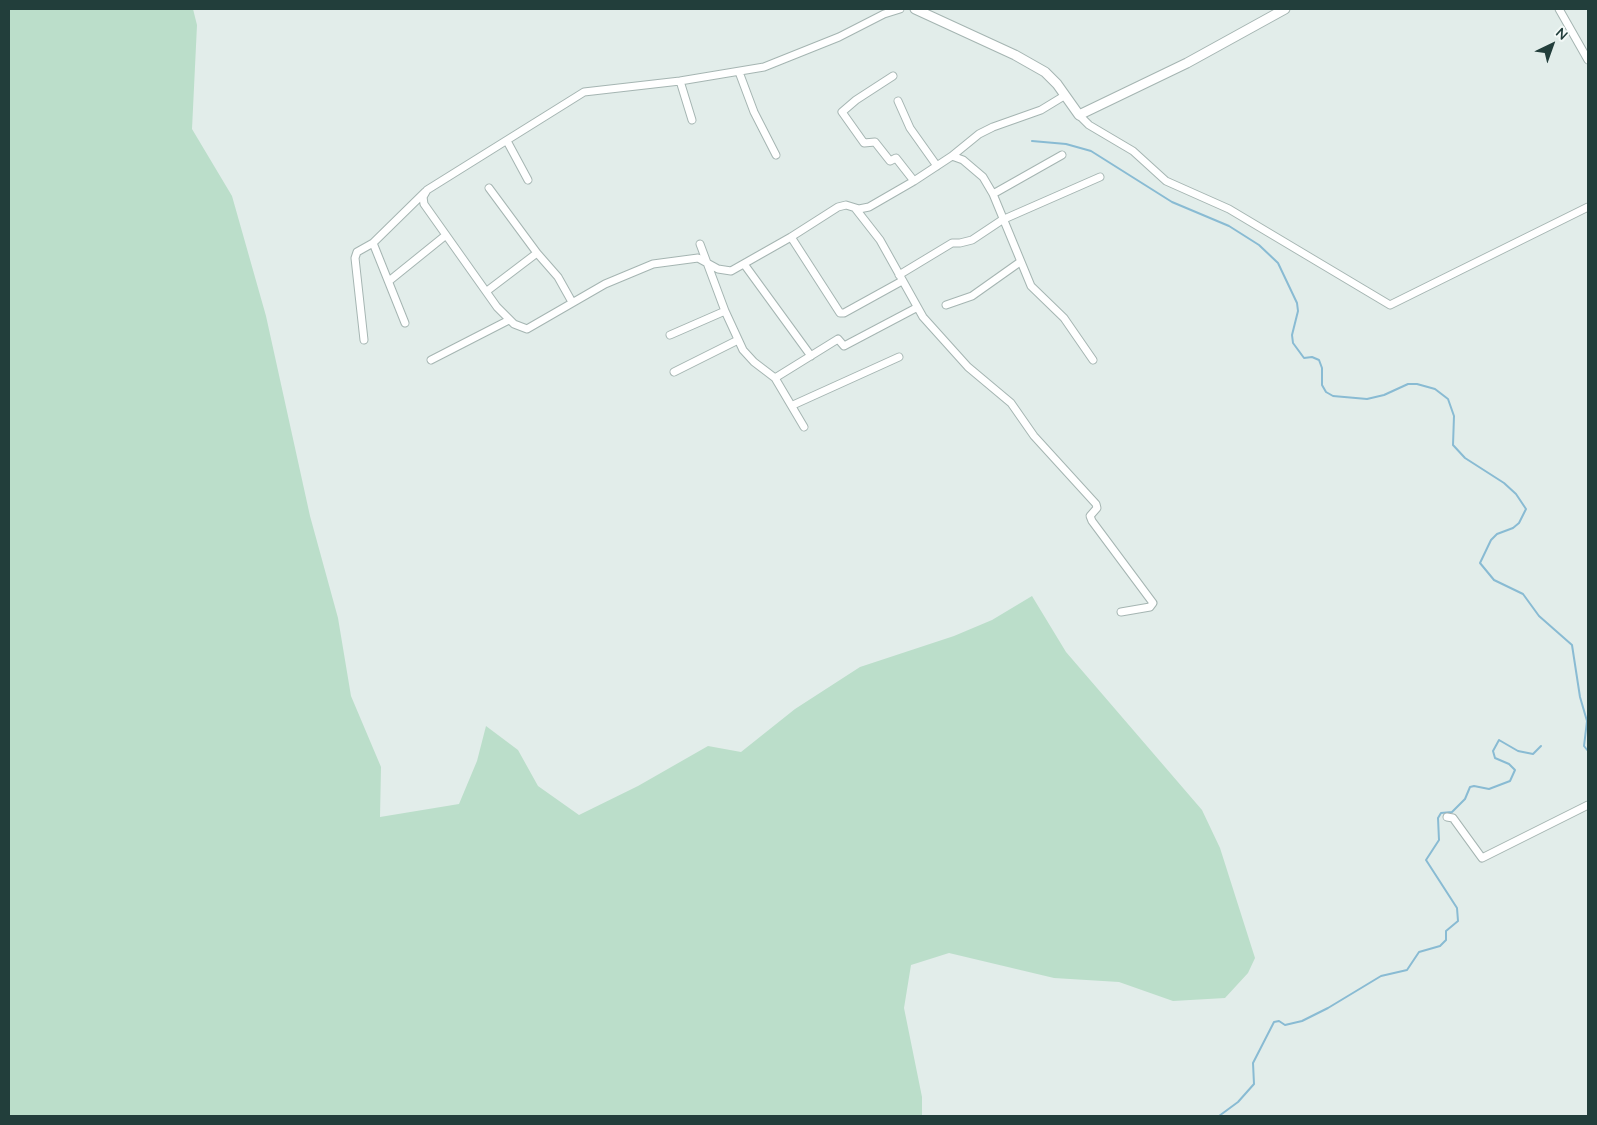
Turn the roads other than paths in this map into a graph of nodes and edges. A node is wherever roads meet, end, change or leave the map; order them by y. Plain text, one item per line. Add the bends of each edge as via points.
1 (900, 9) edge
2 (915, 9) edge
3 (1285, 9) edge
4 (1559, 9) edge
5 (1588, 60) edge
6 (739, 72) junction
7 (893, 76) dead end
8 (680, 81) junction
9 (1064, 96) junction
10 (898, 101) dead end
11 (1079, 115) junction
12 (692, 120) dead end
13 (507, 141) junction
14 (776, 155) dead end
15 (1062, 155) dead end
16 (952, 156) junction
17 (937, 166) junction
18 (1100, 177) dead end
19 (528, 180) dead end
20 (914, 181) junction
21 (489, 188) dead end
22 (427, 190) junction
23 (993, 194) junction
24 (1588, 207) edge
25 (855, 208) junction
26 (1002, 220) junction
27 (446, 235) junction
28 (791, 237) junction
29 (373, 243) junction
30 (700, 244) dead end
31 (537, 253) junction
32 (1020, 262) junction
33 (708, 264) junction
34 (744, 264) junction
35 (901, 278) junction
36 (390, 281) junction
37 (487, 290) junction
38 (572, 302) junction
39 (946, 305) dead end
40 (916, 308) junction
41 (725, 311) junction
42 (509, 320) junction
43 (405, 323) dead end
44 (670, 335) dead end
45 (364, 340) dead end
46 (738, 340) junction
47 (811, 356) junction
48 (899, 357) dead end
49 (430, 360) dead end
50 (1093, 360) dead end
51 (674, 372) dead end
52 (775, 378) junction
53 (793, 405) junction
54 (804, 427) dead end
55 (1121, 612) dead end
56 (1588, 805) edge
57 (1447, 817) dead end

1 - 6 street via 783,61
2 - 9 street via 1045,72
3 - 11 street via 1187,63
4 - 5 street
6 - 8 street
6 - 14 street via 748,99
7 - 20 street via 842,112 864,143 875,142 890,161 896,158
8 - 12 street
8 - 13 street via 584,92
9 - 11 street
9 - 16 street via 1041,110 993,126
10 - 17 street via 910,128
11 - 24 street via 1133,151 1166,181 1230,209 1390,305
13 - 19 street
13 - 22 street
15 - 23 street
16 - 17 street
16 - 23 street via 976,169
17 - 20 street
18 - 26 street
20 - 25 street via 869,207
21 - 31 street
22 - 27 street via 424,204
22 - 29 street
23 - 26 street
25 - 28 street via 838,207
25 - 35 street via 880,240
26 - 32 street
26 - 35 street via 972,240 952,243
27 - 36 street
27 - 37 street
28 - 34 street
28 - 35 street via 835,311 844,313
29 - 36 street
29 - 45 street via 356,252 355,258
30 - 33 street
31 - 37 street
31 - 38 street via 558,277
32 - 39 street via 972,296
32 - 50 street via 1031,286 1064,318
33 - 34 street via 725,272
33 - 38 street via 695,258 653,264 625,274
33 - 41 street
34 - 47 street
35 - 40 street
36 - 43 street
37 - 42 street
38 - 42 street via 527,329 519,328
40 - 47 street via 844,346 838,339
40 - 55 street via 968,367 1011,403 1034,436 1096,504 1097,508 1090,516 1092,521 1153,603
41 - 44 street
41 - 46 street
42 - 49 street
46 - 51 street
46 - 52 street via 748,357
47 - 52 street
48 - 53 street
52 - 53 street
53 - 54 street
56 - 57 street via 1482,858 1453,818

